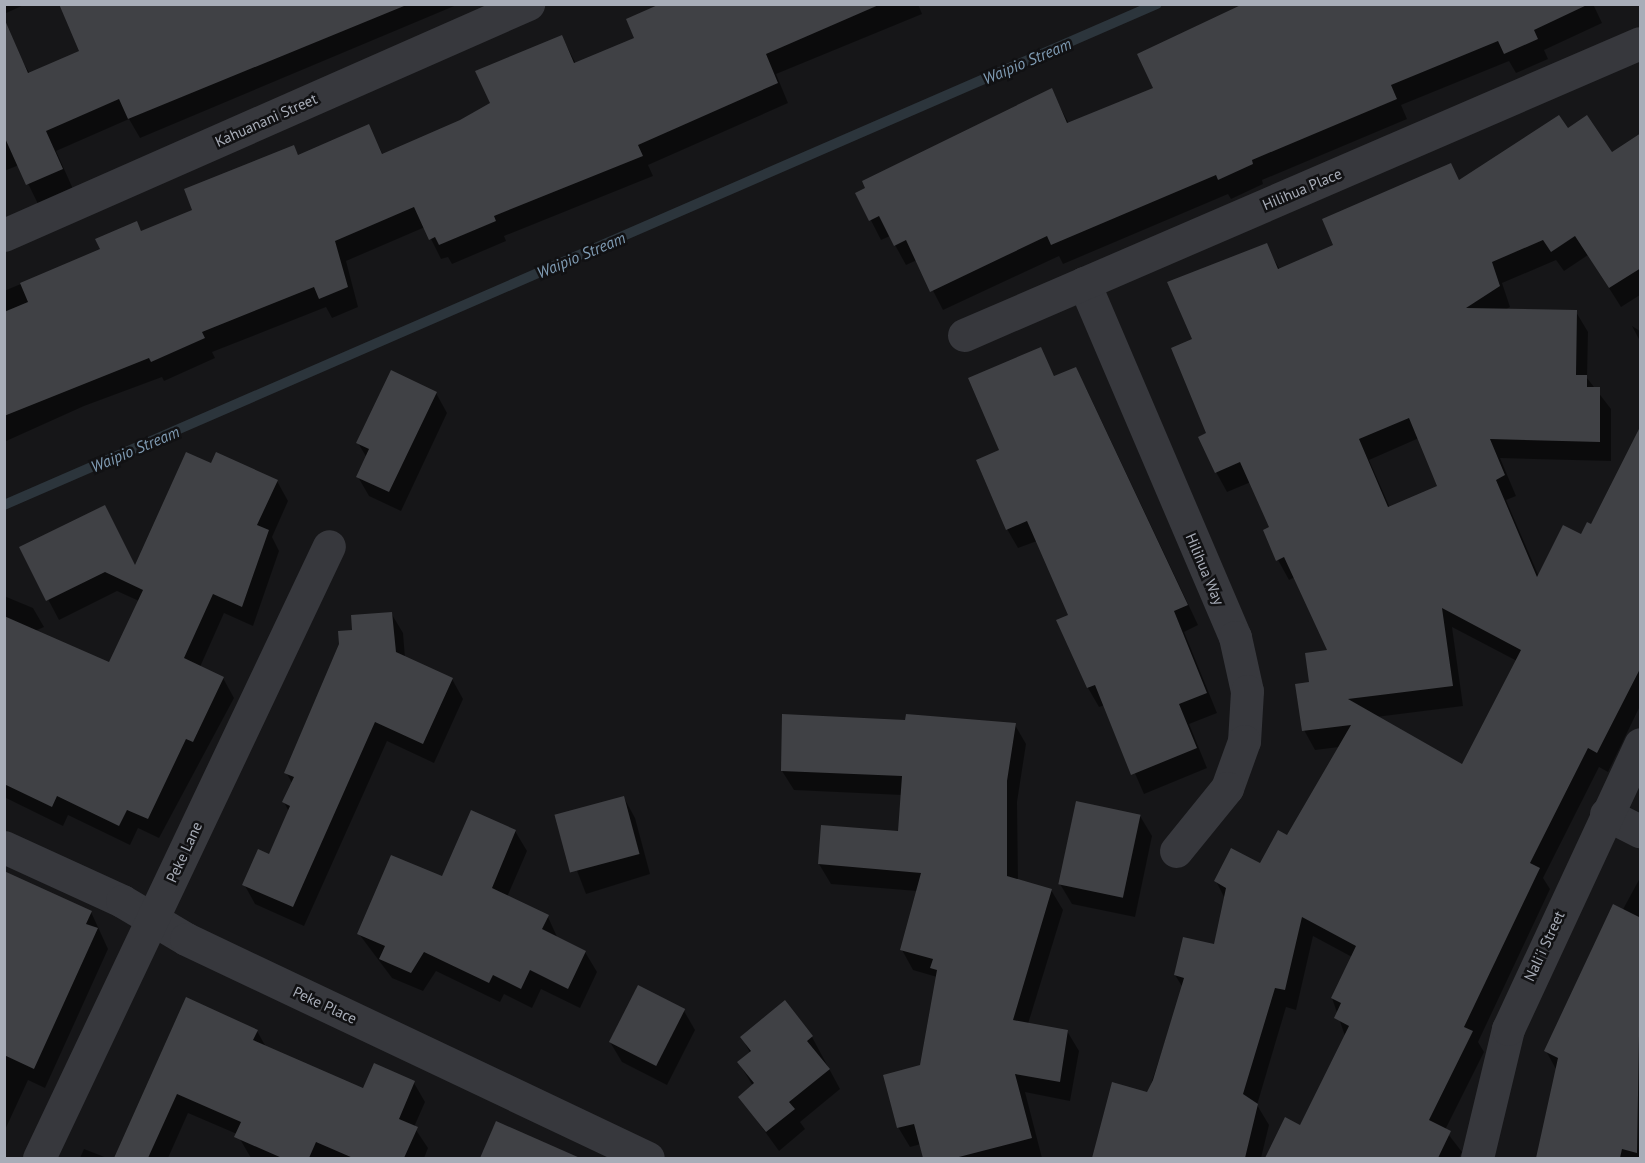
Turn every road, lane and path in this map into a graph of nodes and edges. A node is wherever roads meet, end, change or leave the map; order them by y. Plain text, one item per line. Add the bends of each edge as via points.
1 (528, 4) edge
2 (1641, 42) edge
3 (4, 235) edge
4 (1083, 283) junction
5 (964, 335) dead end
6 (329, 546) dead end
7 (1641, 744) edge
8 (1606, 814) junction
9 (1641, 831) edge
10 (4, 847) edge
11 (1176, 850) dead end
12 (153, 920) junction
13 (39, 1158) edge
14 (648, 1158) edge
15 (1477, 1158) edge

1 - 3 street, Kahuanani Street
2 - 4 street, Hilihua Place
4 - 5 street, Hilihua Place
4 - 11 street, Hilihua Way via 1235,637 1247,691 1244,741 1227,788
6 - 12 street, Peke Lane
7 - 8 street, Nali'i Street
8 - 9 street
8 - 15 street, Nali'i Street via 1508,1029
10 - 12 street, Peke Place
12 - 13 street, Peke Lane
12 - 14 street, Peke Place

